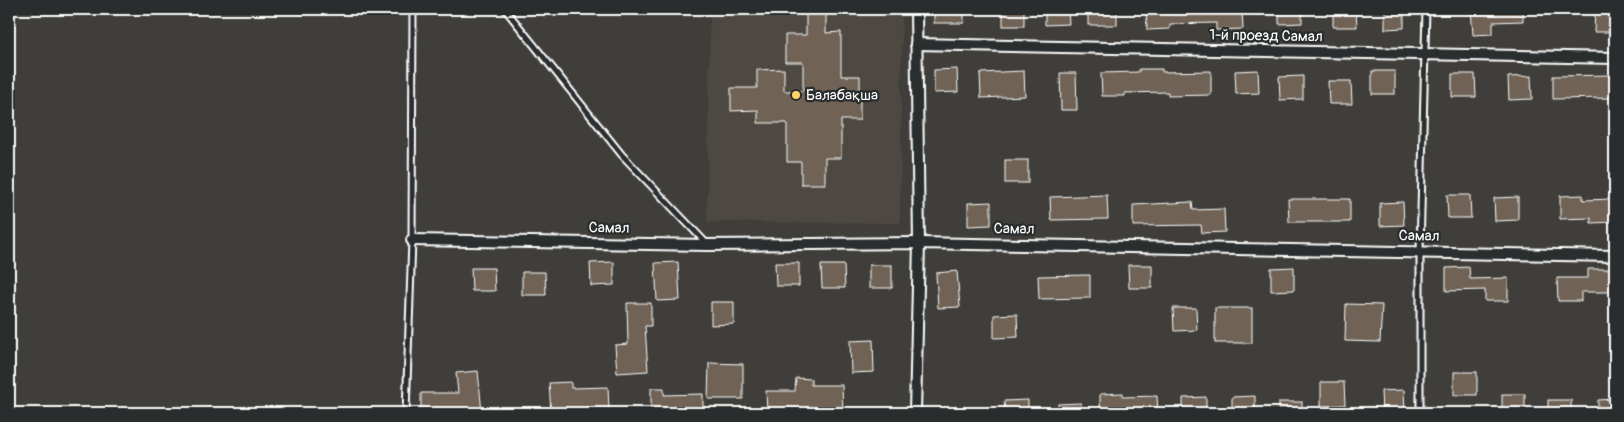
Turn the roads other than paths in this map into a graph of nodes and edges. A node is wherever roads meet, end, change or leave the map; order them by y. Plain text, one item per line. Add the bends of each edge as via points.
1 (413, 9) edge
2 (505, 9) edge
3 (916, 9) edge
4 (1426, 9) edge
5 (916, 44) junction
6 (1426, 54) junction
7 (1615, 58) edge
8 (412, 240) junction
9 (919, 243) junction
10 (708, 245) junction
11 (1420, 251) junction
12 (1615, 256) edge
13 (406, 413) edge
14 (916, 413) edge
15 (1420, 413) edge

1 - 8 lane
2 - 10 lane via 622,155
3 - 5 street
4 - 6 lane
5 - 6 street, 1-й проезд Самал
5 - 9 street
6 - 7 street, 1-й проезд Самал
6 - 11 lane
8 - 10 street, Самал
8 - 13 lane
9 - 10 street, Самал
9 - 11 street, Самал
9 - 14 street
11 - 12 street, Самал
11 - 15 lane

